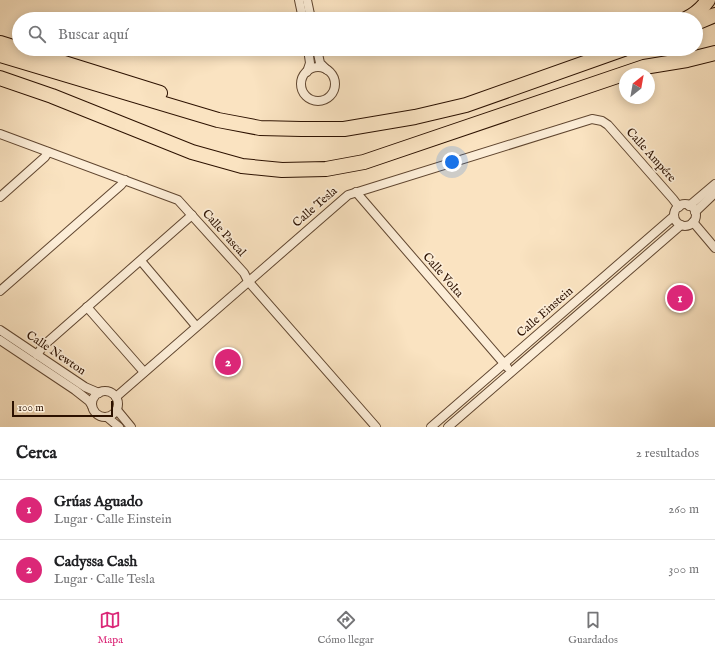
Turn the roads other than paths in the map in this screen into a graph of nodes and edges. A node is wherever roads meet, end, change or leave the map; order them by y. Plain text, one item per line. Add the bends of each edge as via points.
1 (299, 0) edge
2 (307, 0) edge
3 (708, 0) edge
4 (301, 12) edge
5 (310, 12) edge
6 (696, 12) edge
7 (715, 15) edge
8 (703, 20) edge
9 (0, 36) edge
10 (12, 41) edge
11 (0, 44) edge
12 (12, 48) edge
13 (715, 53) edge
14 (0, 55) edge
15 (41, 56) edge
16 (44, 56) edge
17 (309, 56) edge
18 (318, 56) edge
19 (604, 56) edge
20 (48, 58) junction
21 (715, 58) edge
22 (687, 60) junction
23 (328, 70) junction
24 (307, 72) junction
25 (0, 78) edge
26 (0, 87) edge
27 (52, 96) junction
28 (405, 119) junction
29 (602, 121) joint
30 (0, 134) edge
31 (48, 152) junction
32 (125, 180) junction
33 (715, 184) edge
34 (356, 192) junction
35 (715, 193) edge
36 (0, 197) edge
37 (679, 207) junction
38 (692, 209) junction
39 (192, 215) junction
40 (674, 216) junction
41 (692, 222) junction
42 (681, 226) junction
43 (715, 248) edge
44 (140, 261) junction
45 (248, 281) junction
46 (0, 291) edge
47 (88, 307) junction
48 (196, 326) junction
49 (0, 330) edge
50 (0, 340) edge
51 (37, 355) junction
52 (504, 364) junction
53 (144, 372) junction
54 (511, 372) junction
55 (99, 393) junction
56 (116, 397) junction
57 (92, 406) junction
58 (117, 410) junction
59 (107, 417) junction
60 (119, 427) edge
61 (131, 427) edge
62 (376, 427) edge
63 (431, 427) edge
64 (448, 427) edge

1 - 4 street
2 - 5 street
3 - 6 highway
7 - 8 highway
9 - 10 highway
11 - 12 highway
13 - 22 highway
14 - 28 highway via 218,120 260,128 344,129
15 - 20 highway
16 - 20 highway
17 - 24 street
18 - 23 street via 320,63
19 - 28 highway via 466,104
20 - 28 highway via 218,111 257,120 338,122
21 - 22 highway
22 - 27 highway via 644,67 364,162 326,169 282,170 242,166 192,152
23 - 24 street via 316,68
23 - 24 street via 335,85 329,98 322,101 311,99 303,92 302,82
25 - 27 highway
26 - 27 highway via 30,96
29 - 34 street, Calle Tesla via 592,119
29 - 37 street, Calle Ampére
30 - 31 street, Calle Pascal
31 - 32 street, Calle Pascal
31 - 36 street
32 - 39 street, Calle Pascal via 178,200
32 - 46 street
33 - 38 street
34 - 45 street, Calle Tesla via 340,201
34 - 52 street, Calle Volta
35 - 38 street
37 - 38 street via 686,205
37 - 40 street via 676,208
38 - 41 street
39 - 44 street
39 - 45 street, Calle Pascal via 244,273
40 - 42 street
40 - 52 street, Calle Einstein
41 - 42 street via 690,225
41 - 43 street
42 - 54 street, Calle Einstein
44 - 47 street
44 - 48 street
45 - 48 street, Calle Tesla
45 - 62 street, Calle Pascal
47 - 51 street via 43,346
47 - 53 street
48 - 53 street, Calle Tesla
49 - 51 street, Calle Newton
50 - 57 street, Calle Newton via 75,390 90,401
51 - 55 street, Calle Newton via 85,387
52 - 54 street, Calle Volta
52 - 63 street, Calle Einstein
53 - 56 street, Calle Tesla
54 - 64 street, Calle Einstein
55 - 56 street via 106,391
55 - 57 street via 94,398
56 - 58 street
57 - 59 street via 97,414
58 - 59 street
58 - 61 street
59 - 60 street

